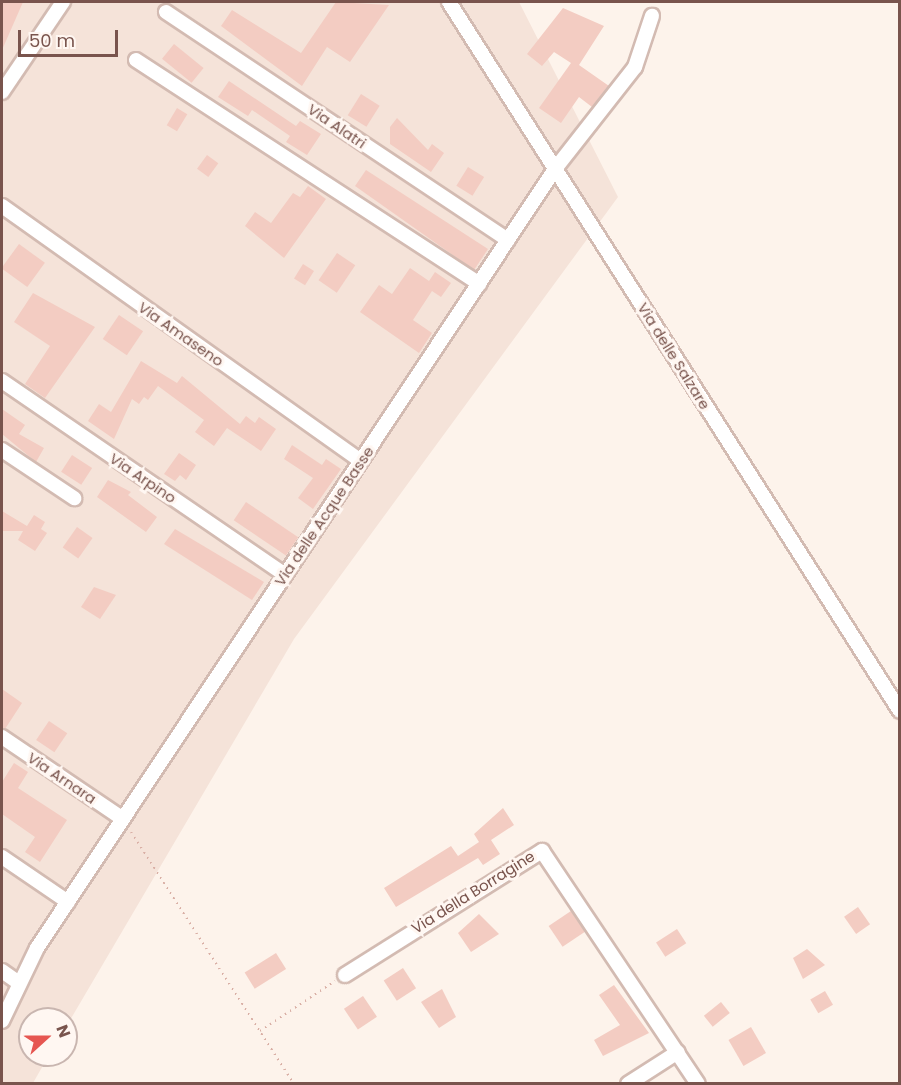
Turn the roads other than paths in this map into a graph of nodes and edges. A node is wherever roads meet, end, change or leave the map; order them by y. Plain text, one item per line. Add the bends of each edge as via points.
1 (63, 2) edge
2 (449, 2) edge
3 (166, 12) dead end
4 (652, 16) dead end
5 (136, 60) dead end
6 (2, 92) edge
7 (555, 169) junction
8 (2, 206) edge
9 (508, 240) junction
10 (479, 284) junction
11 (2, 381) edge
12 (2, 450) edge
13 (361, 461) junction
14 (74, 498) dead end
15 (285, 575) junction
16 (900, 711) edge
17 (2, 737) edge
18 (123, 819) junction
19 (2, 857) edge
20 (68, 902) junction
21 (2, 970) edge
22 (345, 975) road end
23 (18, 982) junction
24 (2, 1022) edge
25 (678, 1052) junction
26 (628, 1083) edge
27 (698, 1083) edge

1 - 6 street
2 - 7 street, Via delle Salzare
3 - 9 street, Via Alatri
4 - 7 street, Via delle Acque Basse via 634,67
5 - 10 street
7 - 9 street, Via delle Acque Basse
7 - 16 street, Via delle Salzare
8 - 13 street, Via Amaseno
9 - 10 street, Via delle Acque Basse
10 - 13 street, Via delle Acque Basse
11 - 15 street, Via Arpino
12 - 14 street
13 - 15 street, Via delle Acque Basse
15 - 18 street, Via delle Acque Basse
17 - 18 street, Via Arnara
18 - 20 street, Via delle Acque Basse
19 - 20 street
20 - 23 street, Via delle Acque Basse
21 - 23 street
22 - 25 street, Via della Borragine via 542,851
23 - 24 street, Via delle Acque Basse
25 - 26 street
25 - 27 street, Via della Borragine

